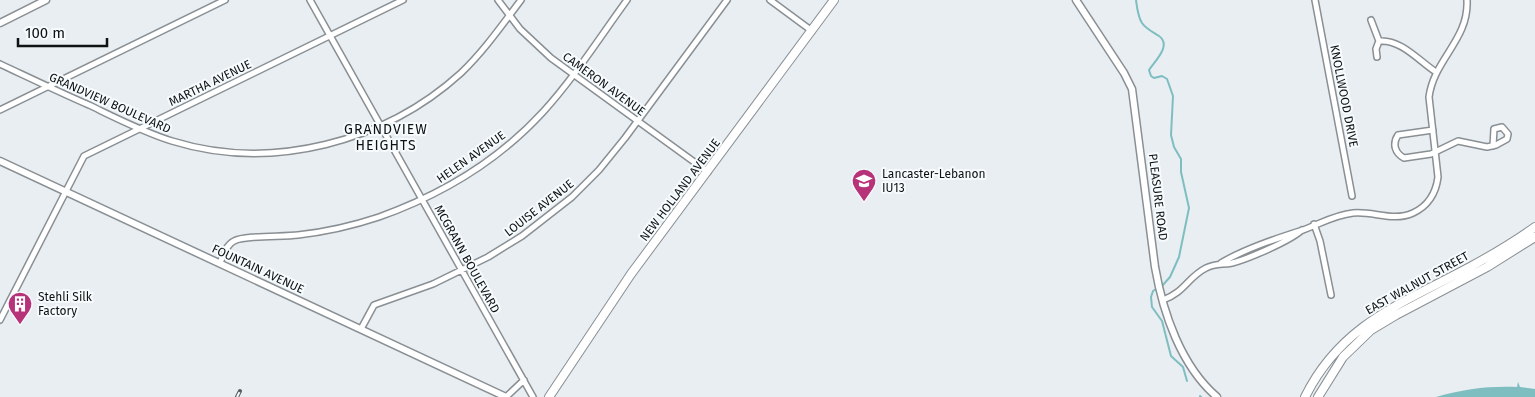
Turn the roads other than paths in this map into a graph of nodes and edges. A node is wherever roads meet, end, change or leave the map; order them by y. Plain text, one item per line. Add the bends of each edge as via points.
1 (46, 0) edge
2 (225, 0) edge
3 (310, 0) edge
4 (403, 0) edge
5 (498, 0) edge
6 (521, 0) edge
7 (627, 0) edge
8 (727, 0) edge
9 (770, 0) edge
10 (834, 0) edge
11 (1076, 0) edge
12 (1315, 0) edge
13 (1467, 0) edge
14 (509, 16) junction
15 (1371, 20) dead end
16 (0, 23) edge
17 (812, 31) junction
18 (330, 36) junction
19 (1380, 41) junction
20 (1377, 57) dead end
21 (0, 64) edge
22 (1436, 72) junction
23 (573, 74) junction
24 (48, 86) junction
25 (0, 110) edge
26 (638, 121) junction
27 (381, 126) junction
28 (139, 128) junction
29 (1433, 130) junction
30 (1493, 146) dead end
31 (1436, 151) junction
32 (0, 161) edge
33 (708, 172) junction
34 (66, 191) junction
35 (1352, 196) dead end
36 (422, 200) junction
37 (1314, 224) junction
38 (1535, 227) edge
39 (1535, 237) edge
40 (220, 263) junction
41 (462, 270) junction
42 (1331, 295) dead end
43 (1163, 300) junction
44 (0, 320) edge
45 (361, 329) junction
46 (524, 380) junction
47 (506, 397) edge
48 (534, 397) edge
49 (548, 397) edge
50 (1217, 397) edge
51 (1306, 397) edge
52 (1318, 397) edge

1 - 16 street
2 - 24 street
3 - 18 street, MCGRANN BOULEVARD
4 - 18 street, MARTHA AVENUE
5 - 14 street, CAMERON AVENUE
6 - 14 street, GRANDVIEW BOULEVARD
7 - 23 street, HELEN AVENUE
8 - 26 street, LOUISE AVENUE
9 - 17 street
10 - 17 main road, NEW HOLLAND AVENUE
11 - 43 street, PLEASURE ROAD via 1132,89
12 - 35 street, KNOLLWOOD DRIVE
13 - 22 street via 1461,32
14 - 23 street, CAMERON AVENUE via 537,45
14 - 27 street, GRANDVIEW BOULEVARD via 480,54 445,86
15 - 19 street
17 - 33 main road, NEW HOLLAND AVENUE
18 - 27 street, MCGRANN BOULEVARD
18 - 28 street, MARTHA AVENUE
19 - 20 street
19 - 22 street via 1388,40 1403,47
21 - 24 street, GRANDVIEW BOULEVARD
22 - 29 street via 1429,97
23 - 26 street, CAMERON AVENUE
23 - 36 street, HELEN AVENUE via 543,112 510,143 455,183
24 - 25 street
24 - 28 street, GRANDVIEW BOULEVARD
26 - 33 street, CAMERON AVENUE
26 - 41 street, LOUISE AVENUE via 599,170 572,197 522,236
27 - 28 street, GRANDVIEW BOULEVARD via 325,145 264,152 205,148 174,142
27 - 36 street, MCGRANN BOULEVARD
28 - 34 street, MARTHA AVENUE via 84,156
29 - 31 street
29 - 31 street via 1401,134 1394,146 1397,154 1404,158
30 - 31 street via 1458,141
31 - 37 street via 1436,190 1426,204 1412,214 1387,217 1352,213
32 - 34 street, FOUNTAIN AVENUE
33 - 49 main road, NEW HOLLAND AVENUE via 627,281
34 - 40 street, FOUNTAIN AVENUE
34 - 44 street, MARTHA AVENUE
36 - 40 street, HELEN AVENUE via 339,229 236,240 228,246
36 - 41 street, MCGRANN BOULEVARD
37 - 42 street
37 - 43 street via 1205,268 1178,293
38 - 51 main road, EAST WALNUT STREET via 1483,260 1366,323 1331,357
39 - 52 main road, EAST WALNUT STREET via 1371,330 1343,357
40 - 45 street, FOUNTAIN AVENUE
41 - 45 street, LOUISE AVENUE via 374,305
41 - 46 street, MCGRANN BOULEVARD
43 - 50 street, PLEASURE ROAD via 1183,352 1199,378
45 - 47 street, FOUNTAIN AVENUE
46 - 47 street
46 - 48 street, MCGRANN BOULEVARD

